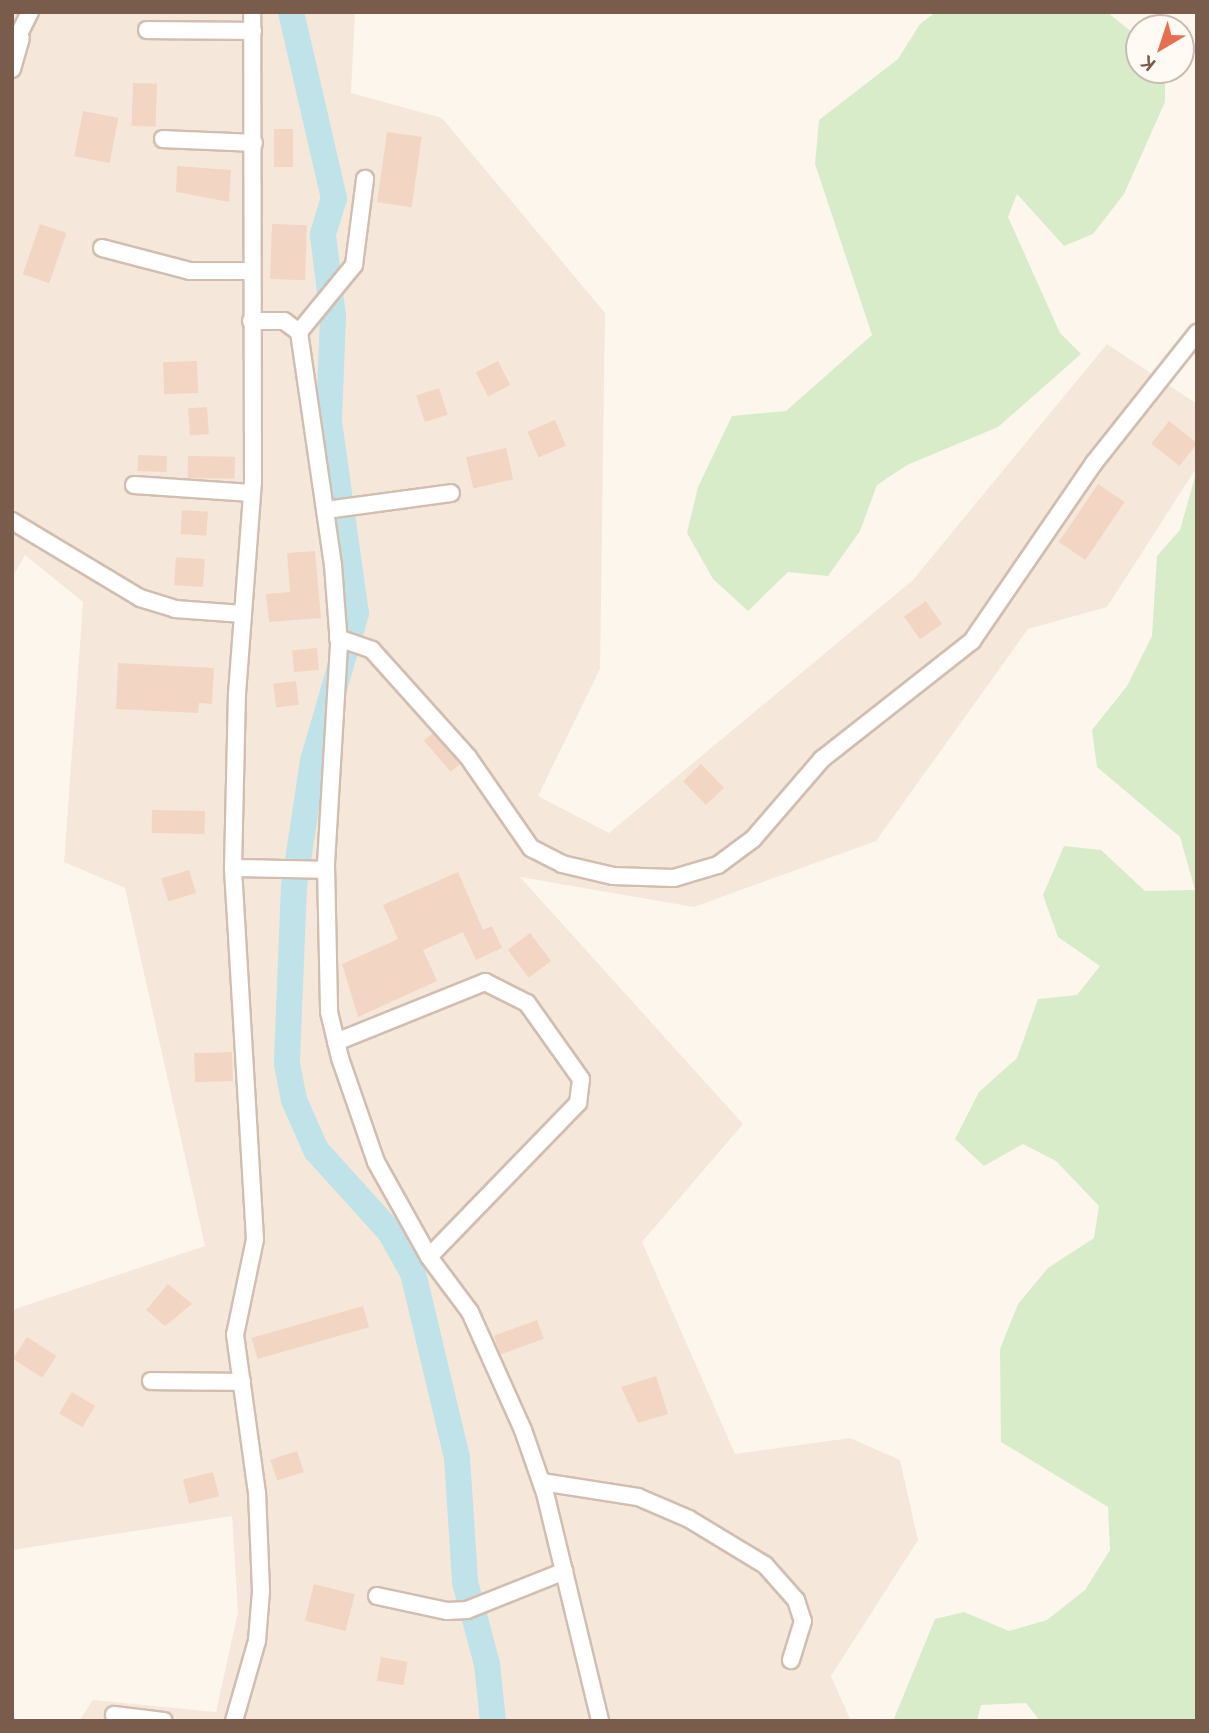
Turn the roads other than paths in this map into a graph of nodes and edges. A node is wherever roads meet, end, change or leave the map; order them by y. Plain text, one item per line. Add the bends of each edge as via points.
1 (30, 12) edge
2 (252, 12) edge
3 (147, 30) dead end
4 (253, 30) junction
5 (17, 41) edge
6 (12, 69) edge
7 (163, 139) dead end
8 (254, 143) junction
9 (365, 179) dead end
10 (103, 248) dead end
11 (252, 271) junction
12 (251, 321) junction
13 (299, 332) junction
14 (1197, 333) edge
15 (134, 485) dead end
16 (252, 493) junction
17 (451, 493) dead end
18 (326, 510) junction
19 (12, 521) edge
20 (243, 614) junction
21 (338, 638) junction
22 (233, 868) junction
23 (326, 870) junction
24 (336, 1042) junction
25 (429, 1257) junction
26 (151, 1381) dead end
27 (242, 1382) junction
28 (541, 1482) junction
29 (565, 1571) junction
30 (377, 1596) dead end
31 (790, 1660) dead end
32 (114, 1715) dead end
33 (164, 1721) edge
34 (234, 1721) edge
35 (600, 1721) edge

1 - 5 street
2 - 4 street
3 - 4 street
4 - 8 street
5 - 6 street
7 - 8 street
8 - 11 street
9 - 13 street via 354,265
10 - 11 street via 190,271
11 - 12 street
12 - 13 street via 284,321
12 - 16 street
13 - 18 street
14 - 21 street via 1094,463 972,641 858,727 785,798 753,839 718,865 674,878 613,876 562,864 531,848 468,757 372,649
15 - 16 street
16 - 20 street
17 - 18 street
18 - 21 street
19 - 20 street via 140,598 175,608
20 - 22 street
21 - 23 street
22 - 23 street
22 - 27 street via 255,1239 235,1335
23 - 24 street via 329,1012
24 - 25 street via 376,1163
24 - 25 street via 485,982 527,1003 581,1079 578,1103
25 - 28 street via 470,1312
26 - 27 street
27 - 34 street via 261,1591 257,1641
28 - 29 street
28 - 31 street via 638,1497 689,1518 765,1565 796,1600 803,1621
29 - 30 street via 467,1609 447,1611
29 - 35 street
32 - 33 street

